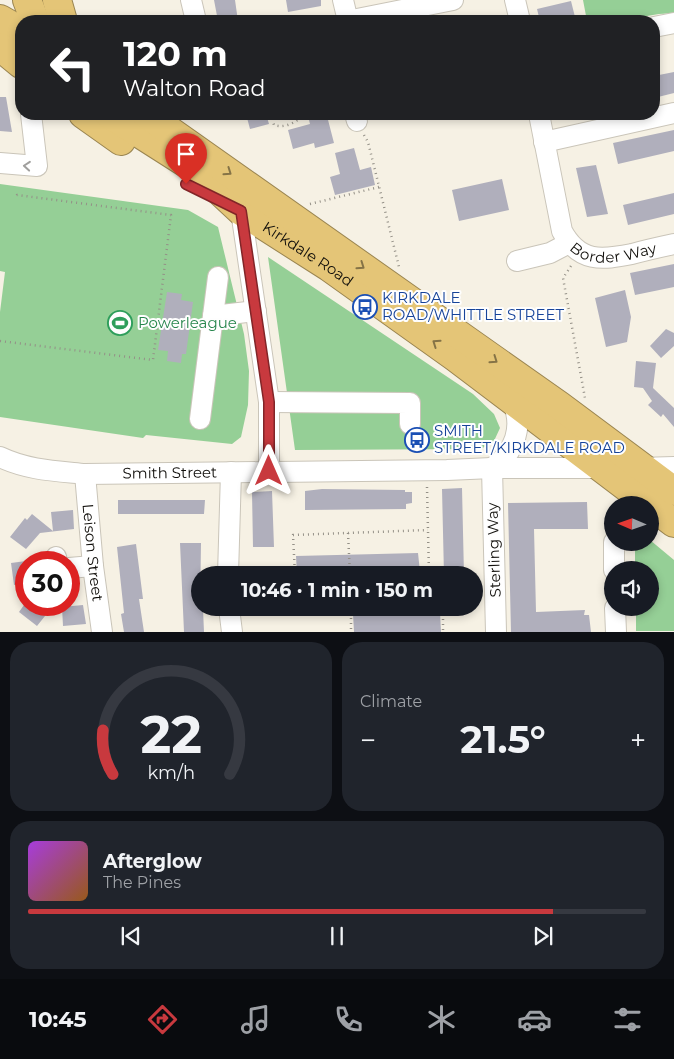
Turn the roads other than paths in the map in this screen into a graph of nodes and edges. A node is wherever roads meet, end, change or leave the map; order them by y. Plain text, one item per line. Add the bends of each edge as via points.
1 (57, 0) edge
2 (192, 0) edge
3 (343, 0) edge
4 (452, 0) edge
5 (515, 0) edge
6 (0, 3) edge
7 (24, 12) edge
8 (61, 15) edge
9 (195, 15) edge
10 (346, 15) edge
11 (377, 15) edge
12 (519, 15) edge
13 (0, 20) edge
14 (674, 23) edge
15 (660, 26) edge
16 (674, 113) edge
17 (660, 116) edge
18 (32, 120) edge
19 (92, 120) edge
20 (118, 120) edge
21 (154, 120) edge
22 (539, 120) edge
23 (643, 120) edge
24 (544, 142) junction
25 (0, 163) edge
26 (241, 211) junction
27 (570, 242) junction
28 (674, 244) edge
29 (517, 261) dead end
30 (218, 277) dead end
31 (256, 311) junction
32 (213, 316) junction
33 (512, 401) junction
34 (269, 402) junction
35 (200, 419) dead end
36 (410, 424) dead end
37 (0, 457) edge
38 (674, 467) edge
39 (492, 468) junction
40 (600, 468) junction
41 (646, 469) junction
42 (269, 471) junction
43 (231, 472) junction
44 (84, 474) junction
45 (674, 491) edge
46 (674, 523) edge
47 (80, 565) edge
48 (93, 566) junction
49 (228, 566) edge
50 (230, 616) edge
51 (615, 616) edge
52 (102, 632) edge
53 (232, 632) edge
54 (496, 632) edge
55 (616, 632) edge

1 - 8 highway
2 - 9 street
3 - 10 street
4 - 11 street
5 - 12 street
6 - 7 highway
7 - 13 highway
14 - 15 street
16 - 17 street
18 -> 25 street via 37,166
19 - 26 highway via 186,184
20 - 26 highway, Kirkdale Road via 197,170
21 -> 41 highway, Kirkdale Road
22 - 24 street
23 - 24 street
24 - 27 street
26 - 31 street
33 -> 26 highway, Kirkdale Road via 330,267
27 - 28 street, Border Way via 593,258 606,259
27 - 29 street via 550,253
30 - 32 street
31 - 32 street
31 - 34 street
32 - 35 street
33 - 39 street via 518,423 514,442 505,458
33 - 40 highway, Kirkdale Road
34 - 36 street via 410,403
34 - 42 street
37 - 44 street, Smith Street via 38,470
38 - 41 street, Smith Street
39 - 40 street, Smith Street
39 - 42 street, Smith Street
39 - 54 street, Sterling Way
40 - 41 street, Smith Street
40 - 46 highway, Kirkdale Road
41 - 45 highway, Kirkdale Road
42 - 43 street, Smith Street
43 - 44 street, Smith Street
43 - 49 street
44 - 48 street, Leison Street
47 - 48 street
48 - 52 street, Leison Street
50 - 53 street
51 - 55 street

